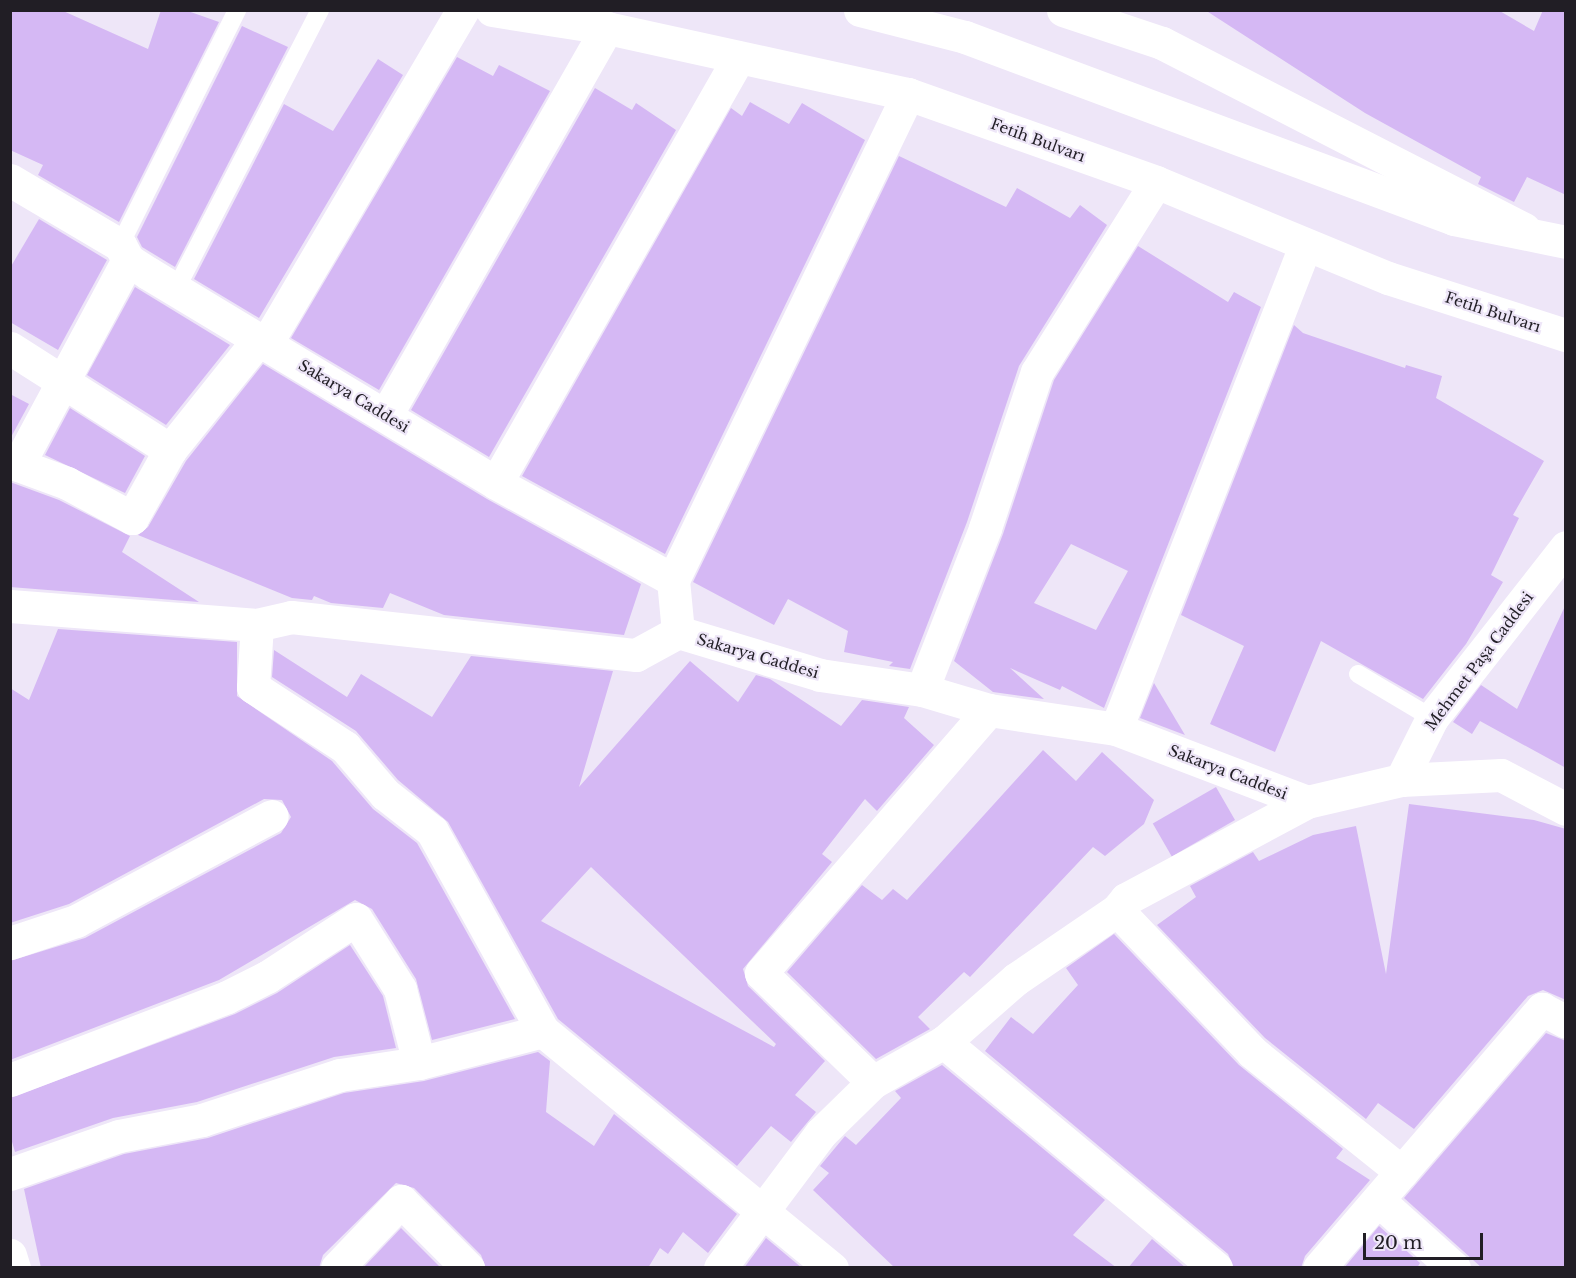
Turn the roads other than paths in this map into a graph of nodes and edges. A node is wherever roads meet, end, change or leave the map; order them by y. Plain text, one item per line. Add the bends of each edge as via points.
1 (237, 10) edge
2 (320, 10) edge
3 (463, 10) edge
4 (492, 10) edge
5 (860, 10) edge
6 (1063, 10) edge
7 (607, 28) junction
8 (739, 57) junction
9 (908, 94) junction
10 (10, 180) edge
11 (1156, 182) junction
12 (1551, 238) edge
13 (1305, 246) junction
14 (124, 252) junction
15 (177, 287) junction
16 (1566, 335) edge
17 (263, 342) junction
18 (10, 348) edge
19 (64, 379) junction
20 (386, 415) junction
21 (170, 450) junction
22 (14, 464) edge
23 (496, 483) junction
24 (1566, 547) edge
25 (673, 580) junction
26 (10, 606) edge
27 (257, 625) junction
28 (678, 632) junction
29 (1358, 674) dead end
30 (922, 690) junction
31 (989, 710) junction
32 (1432, 718) junction
33 (1116, 729) junction
34 (1401, 780) junction
35 (1307, 802) junction
36 (1566, 809) edge
37 (272, 816) dead end
38 (1117, 910) junction
39 (10, 943) edge
40 (1566, 1022) edge
41 (543, 1031) junction
42 (944, 1042) junction
43 (419, 1063) junction
44 (10, 1080) edge
45 (873, 1082) junction
46 (1402, 1172) junction
47 (10, 1174) edge
48 (1378, 1200) junction
49 (761, 1212) junction
50 (10, 1255) edge
51 (14, 1268) edge
52 (337, 1268) edge
53 (468, 1268) edge
54 (720, 1268) edge
55 (832, 1268) edge
56 (1216, 1268) edge
57 (1319, 1268) edge
58 (1454, 1268) edge

1 - 14 lane
2 - 15 lane
3 - 17 street
4 - 7 street, Fetih Bulvarı
5 - 12 street via 965,37 1454,219
6 - 12 street via 1162,43
7 - 8 street, Fetih Bulvarı
7 - 20 street
8 - 9 street, Fetih Bulvarı
8 - 23 street
9 - 11 street, Fetih Bulvarı
9 - 25 street
10 - 14 street, Sakarya Caddesi
11 - 13 street, Fetih Bulvarı
11 - 30 street via 1037,372 985,528
13 - 16 street, Fetih Bulvarı via 1388,279
13 - 33 street
14 - 15 street, Sakarya Caddesi
14 - 19 street
15 - 17 street, Sakarya Caddesi
17 - 20 street, Sakarya Caddesi
17 - 21 street
18 - 19 street
19 - 21 street
19 - 22 street
20 - 23 street, Sakarya Caddesi
21 - 22 street via 132,518 68,483
23 - 25 street, Sakarya Caddesi
24 - 32 street, Mehmet Paşa Caddesi
25 - 28 street, Sakarya Caddesi
26 - 27 street
27 - 28 street via 291,617 636,655
27 - 41 street via 252,687 345,747 385,794 432,831
28 - 30 street, Sakarya Caddesi via 820,675
29 - 32 lane
30 - 31 street, Sakarya Caddesi
31 - 33 street, Sakarya Caddesi
31 - 45 street via 761,974
32 - 34 street, Mehmet Paşa Caddesi
33 - 35 street, Sakarya Caddesi
34 - 35 street, Sakarya Caddesi
34 - 36 street, Sakarya Caddesi via 1501,775
35 - 38 street via 1126,899
37 - 39 street via 76,921
38 - 42 street via 1016,979
38 - 46 street via 1252,1052
40 - 46 street via 1542,1009
41 - 43 street
41 - 49 street
42 - 45 street
42 - 56 street
43 - 44 street via 400,989 356,919 227,997
43 - 47 street via 340,1075 202,1120 119,1136
45 - 49 street via 821,1133
46 - 48 street
48 - 57 street
48 - 58 street
49 - 54 street
49 - 55 street
50 - 51 street
52 - 53 street via 401,1201

